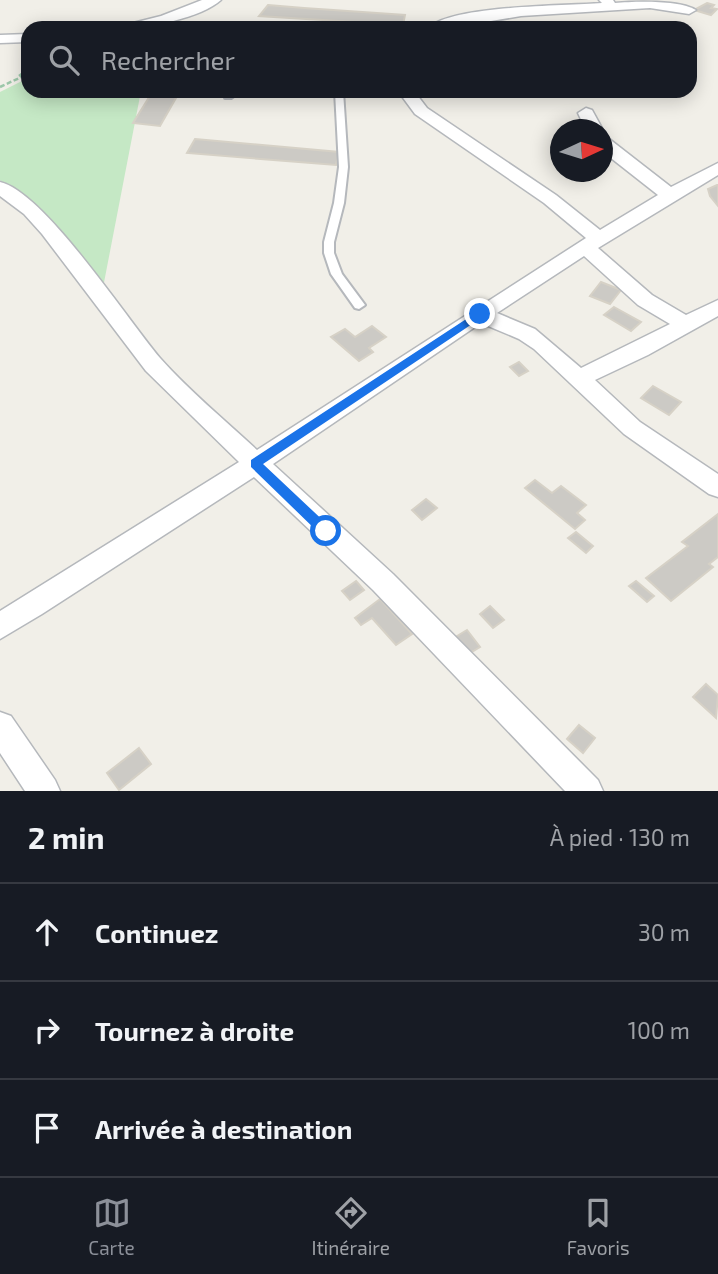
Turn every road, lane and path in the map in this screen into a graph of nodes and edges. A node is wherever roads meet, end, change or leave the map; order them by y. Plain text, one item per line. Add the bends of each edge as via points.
1 (214, 0) edge
2 (608, 4) edge
3 (689, 10) dead end
4 (158, 21) edge
5 (454, 21) edge
6 (21, 38) edge
7 (0, 39) edge
8 (21, 74) edge
9 (21, 77) edge
10 (13, 80) junction
11 (0, 87) edge
12 (338, 98) edge
13 (411, 98) edge
14 (586, 113) dead end
15 (589, 119) edge
16 (613, 150) edge
17 (718, 168) edge
18 (0, 187) edge
19 (670, 195) junction
20 (591, 242) junction
21 (359, 304) dead end
22 (718, 307) edge
23 (480, 314) junction
24 (687, 325) junction
25 (577, 379) junction
26 (255, 463) junction
27 (718, 488) edge
28 (0, 626) edge
29 (0, 727) edge
30 (44, 791) edge
31 (587, 791) edge

1 - 4 street
2 - 3 street
2 - 5 street
6 - 7 street
8 - 10 path
9 - 10 path
10 - 11 path
12 - 21 lane via 344,149 342,189 337,221 328,240 329,253 335,273
13 - 20 street via 421,111 550,199
14 - 15 street
16 - 19 street
17 - 19 street
18 - 26 street via 31,210 155,365
19 - 20 street
20 - 23 street
20 - 24 street via 645,300
22 - 24 street
23 - 25 street via 527,334
23 - 26 street
24 - 25 street
25 - 27 street via 632,428
26 - 28 street
26 - 31 street via 383,582
29 - 30 street

